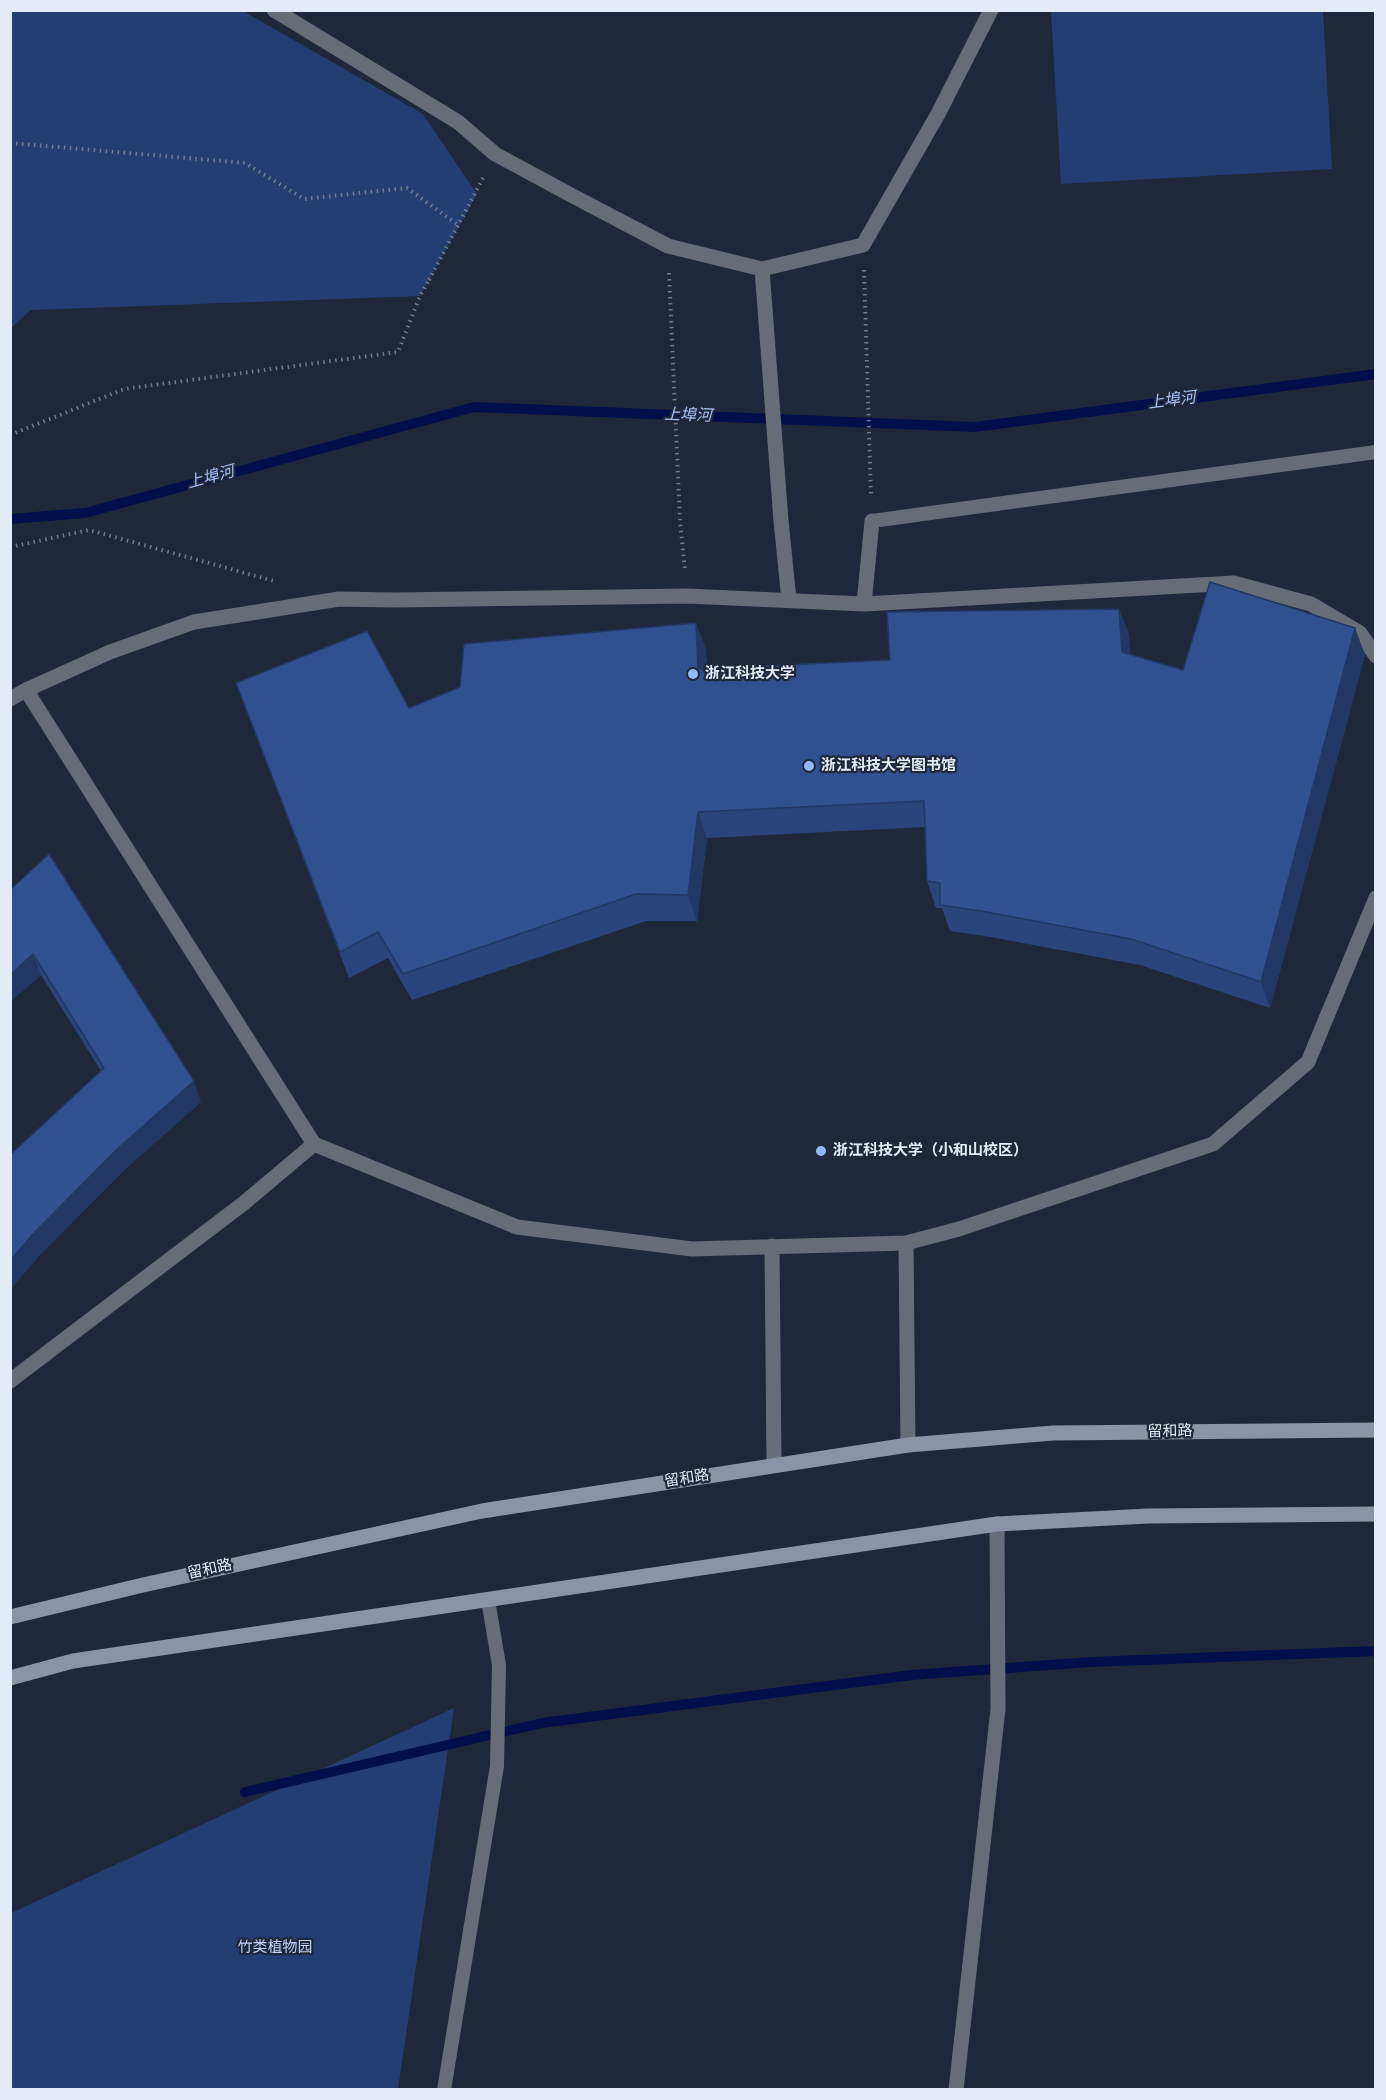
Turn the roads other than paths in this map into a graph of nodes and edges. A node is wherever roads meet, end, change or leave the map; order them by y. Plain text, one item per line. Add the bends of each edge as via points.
1 (274, 10) edge
2 (991, 10) edge
3 (762, 269) junction
4 (1376, 452) edge
5 (872, 521) joint
6 (789, 600) junction
7 (864, 604) junction
8 (1376, 656) edge
9 (26, 690) junction
10 (10, 699) edge
11 (1376, 898) edge
12 (314, 1144) junction
13 (906, 1243) junction
14 (772, 1246) junction
15 (10, 1381) edge
16 (1376, 1430) edge
17 (908, 1445) junction
18 (774, 1465) junction
19 (1376, 1514) edge
20 (997, 1524) junction
21 (488, 1600) junction
22 (10, 1617) edge
23 (10, 1678) edge
24 (444, 2090) edge
25 (956, 2090) edge

1 - 3 street via 458,122 495,154 668,246
2 - 3 street via 938,114 863,245
3 - 6 street
4 - 5 lane
5 - 7 street
6 - 7 street
6 - 9 street via 687,596 339,599 194,622 110,651
7 - 8 street via 1234,583 1311,604 1360,633
9 - 10 street
9 - 12 street
11 - 13 street via 1308,1062 1213,1144
12 - 14 street via 517,1227 692,1249
12 - 15 street via 244,1203
13 - 14 street
13 - 17 street
14 - 18 street
16 - 17 main road, 留和路 via 1053,1433
17 - 18 main road, 留和路
18 - 22 main road, 留和路 via 482,1511
19 - 20 main road via 1148,1516
20 - 21 main road
20 - 25 street via 998,1708
21 - 23 main road via 73,1661
21 - 24 lane via 499,1665 497,1766

